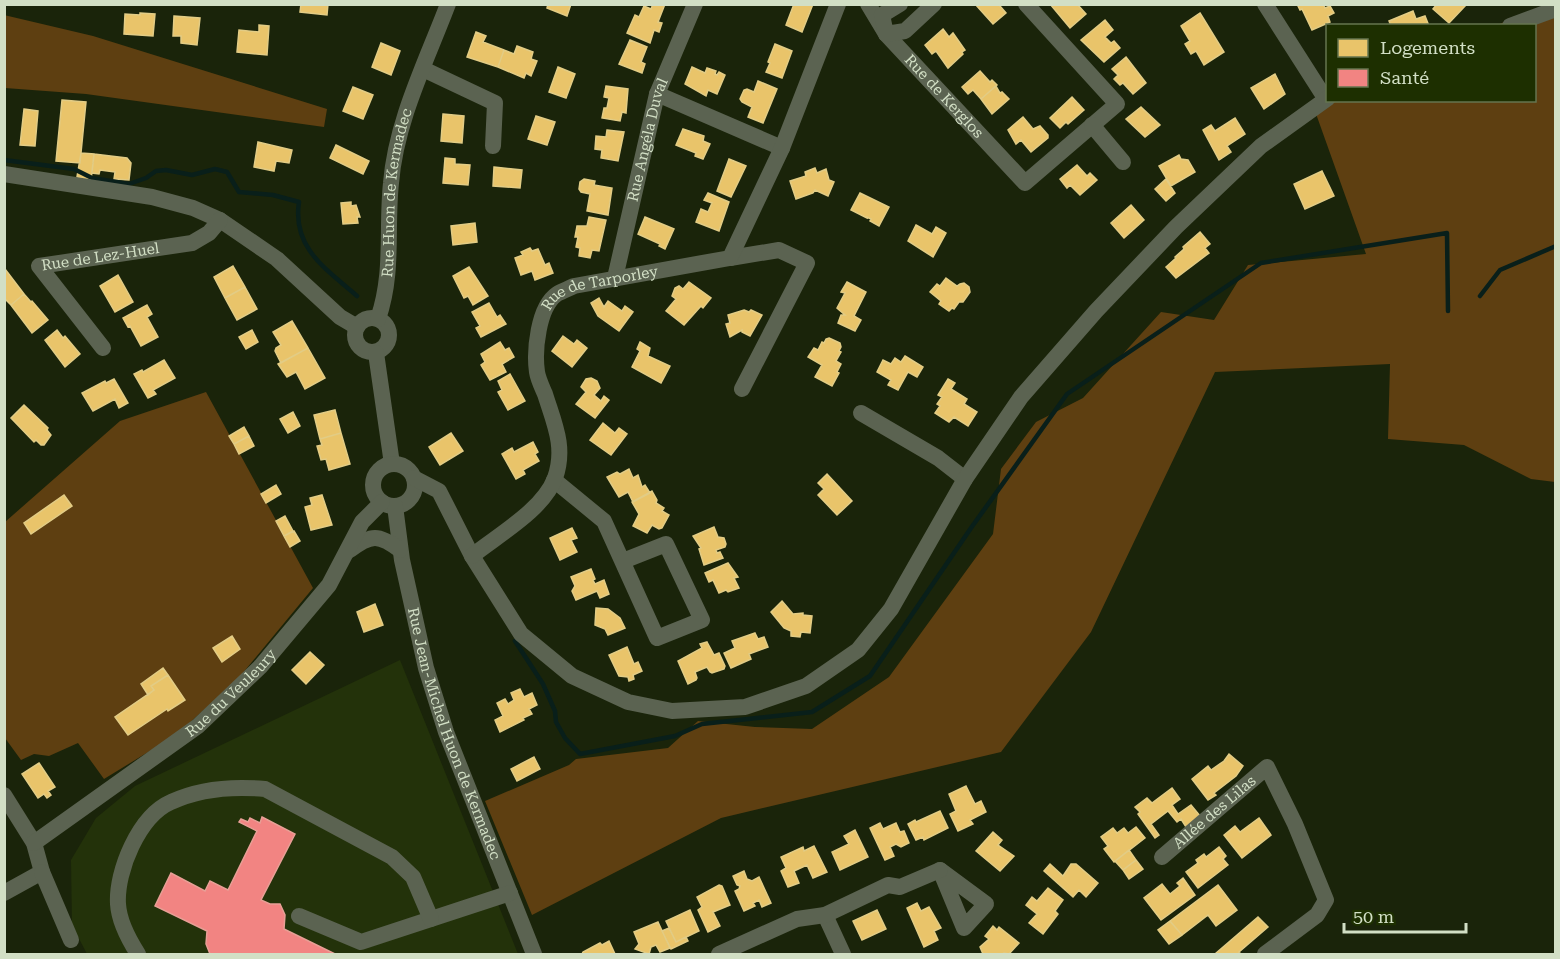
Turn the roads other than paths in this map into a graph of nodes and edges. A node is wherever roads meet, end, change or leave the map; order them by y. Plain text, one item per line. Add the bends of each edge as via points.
1 (448, 4) edge
2 (694, 4) edge
3 (838, 4) edge
4 (868, 4) edge
5 (900, 4) edge
6 (934, 4) edge
7 (1026, 4) edge
8 (1265, 4) edge
9 (1556, 9) edge
10 (1515, 24) edge
11 (886, 34) junction
12 (423, 69) junction
13 (657, 94) junction
14 (1326, 98) edge
15 (1092, 125) junction
16 (493, 146) dead end
17 (782, 148) junction
18 (1124, 162) dead end
19 (4, 174) edge
20 (220, 220) junction
21 (730, 258) junction
22 (615, 278) junction
23 (378, 319) junction
24 (357, 327) junction
25 (103, 348) dead end
26 (376, 353) junction
27 (742, 389) dead end
28 (861, 412) dead end
29 (392, 464) junction
30 (414, 478) junction
31 (965, 479) junction
32 (554, 480) junction
33 (389, 504) junction
34 (349, 550) junction
35 (400, 550) junction
36 (472, 556) junction
37 (623, 561) junction
38 (4, 795) edge
39 (34, 843) junction
40 (1162, 857) dead end
41 (940, 870) dead end
42 (42, 872) junction
43 (4, 892) edge
44 (510, 893) junction
45 (825, 915) junction
46 (299, 916) dead end
47 (431, 919) junction
48 (71, 940) dead end
49 (138, 954) edge
50 (534, 954) edge
51 (718, 954) edge
52 (843, 954) edge
53 (1265, 954) edge

1 - 12 street, Rue Huon de Kermadec
2 - 13 street, Rue Angéla Duval
3 - 17 street
4 - 11 street, Rue de Kerglos
5 - 11 street via 882,15
6 - 11 street via 905,31
7 - 15 street via 1117,104
8 - 14 street
9 - 10 street
11 - 15 street, Rue de Kerglos via 1025,183
12 - 16 street via 495,103
12 - 23 street, Rue Huon de Kermadec via 393,164 389,276
13 - 17 street
13 - 22 street, Rue Angéla Duval
14 - 31 street via 1261,146 1168,235 1021,397
15 - 18 street
17 - 21 street
19 - 20 street via 152,197 194,208
20 - 24 street via 277,259 340,317
20 - 25 street, Rue de Lez-Huel via 209,233 192,243 39,266
21 - 22 street, Rue de Tarporley
21 - 27 street, Rue de Tarporley via 778,250 807,263
22 - 32 street, Rue de Tarporley via 574,286 555,295 539,323 537,372 560,440
23 - 24 street via 362,321
23 - 26 street via 386,324 389,341
24 - 26 street via 358,346
26 - 29 street
28 - 31 street via 938,458
29 - 30 street via 405,467
29 - 33 street via 384,466 374,479 376,495
30 - 33 street via 412,496 407,501
30 - 36 street via 440,491
31 - 36 street via 891,609 858,650 806,686 745,708 672,711 628,702 572,676 521,634
32 - 36 street, Rue de Tarporley via 535,507
32 - 37 street via 604,521
33 - 34 street, Rue du Veuleury via 362,522
33 - 35 street, Rue Jean-Michel Huon de Kermadec
34 - 35 street via 374,537 385,539
34 - 39 street, Rue du Veuleury via 329,585 268,658 198,726
35 - 44 street, Rue Jean-Michel Huon de Kermadec via 426,668
37 - 37 street via 657,638 702,620 666,544
38 - 39 street
39 - 42 street
40 - 53 street, Allée des Lilas via 1268,767 1326,900 1317,915
41 - 45 street via 900,887 888,885
42 - 43 street
42 - 48 street
44 - 47 street
44 - 50 street, Rue Jean-Michel Huon de Kermadec
45 - 51 street via 797,919
45 - 52 street
46 - 47 street via 361,942
47 - 49 street via 413,877 392,857 265,789 209,789 168,803 149,819 134,840 122,871 118,903 123,926

